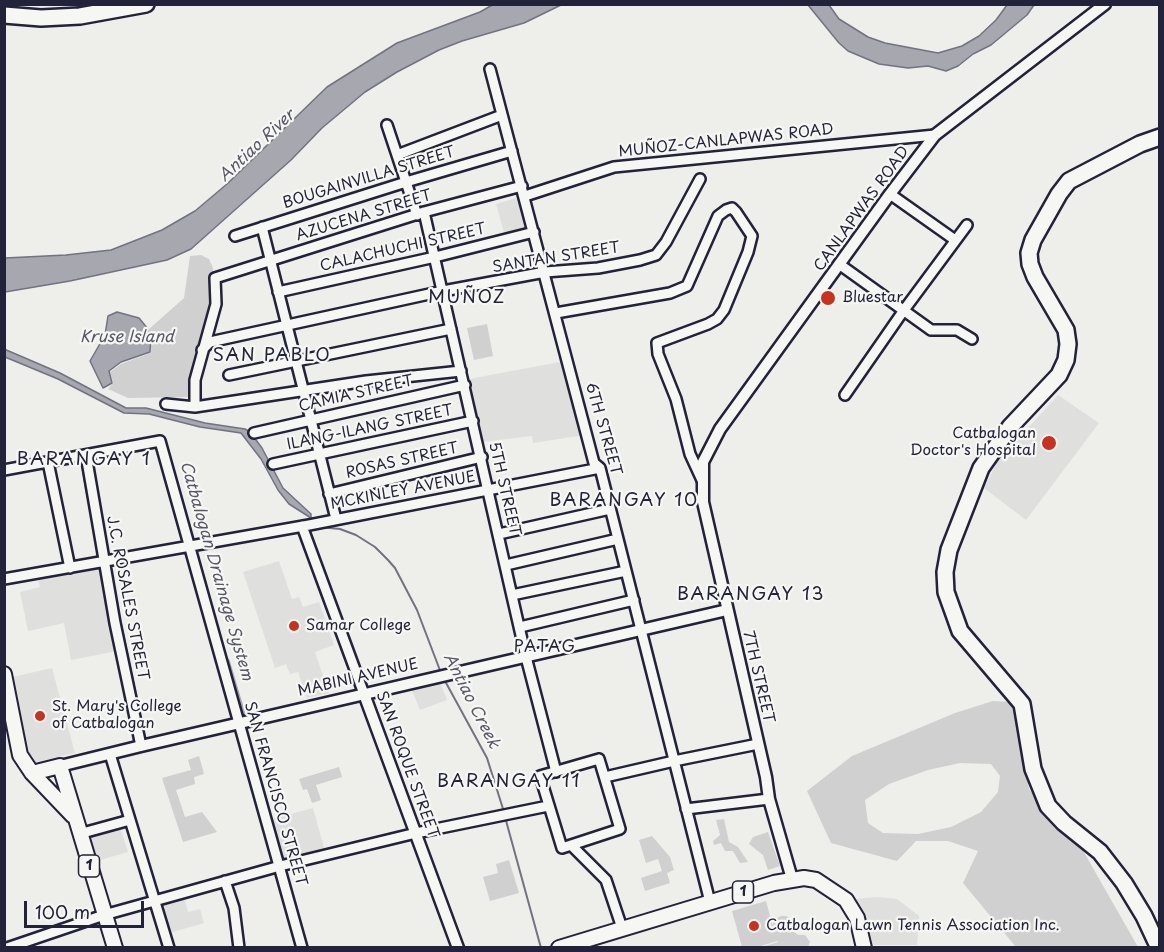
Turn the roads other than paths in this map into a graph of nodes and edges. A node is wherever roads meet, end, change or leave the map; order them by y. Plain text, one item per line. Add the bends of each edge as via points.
1 (146, 4) edge
2 (1105, 4) edge
3 (4, 15) edge
4 (490, 69) dead end
5 (502, 115) junction
6 (387, 125) dead end
7 (935, 135) junction
8 (1160, 137) edge
9 (512, 151) junction
10 (397, 155) junction
11 (700, 179) dead end
12 (406, 182) junction
13 (522, 186) junction
14 (890, 194) junction
15 (525, 196) junction
16 (421, 214) junction
17 (967, 225) dead end
18 (262, 228) junction
19 (534, 232) junction
20 (235, 236) dead end
21 (956, 240) junction
22 (435, 257) junction
23 (270, 261) junction
24 (839, 264) junction
25 (545, 272) junction
26 (443, 291) junction
27 (278, 292) junction
28 (904, 310) junction
29 (556, 313) junction
30 (286, 326) junction
31 (451, 329) junction
32 (972, 339) dead end
33 (202, 350) junction
34 (296, 361) junction
35 (461, 371) junction
36 (229, 375) dead end
37 (465, 385) junction
38 (303, 392) junction
39 (845, 395) dead end
40 (165, 404) dead end
41 (195, 406) junction
42 (312, 419) junction
43 (473, 421) junction
44 (254, 433) dead end
45 (320, 454) junction
46 (86, 455) junction
47 (482, 458) junction
48 (48, 462) junction
49 (273, 464) dead end
50 (600, 468) junction
51 (4, 470) edge
52 (702, 480) junction
53 (489, 489) junction
54 (329, 494) junction
55 (610, 509) junction
56 (336, 519) junction
57 (310, 525) junction
58 (499, 534) junction
59 (618, 539) junction
60 (192, 546) junction
61 (104, 562) junction
62 (506, 565) junction
63 (70, 568) junction
64 (626, 571) junction
65 (4, 579) edge
66 (512, 595) junction
67 (634, 600) junction
68 (727, 610) junction
69 (520, 627) junction
70 (641, 631) junction
71 (526, 657) junction
72 (4, 674) edge
73 (364, 694) junction
74 (239, 723) junction
75 (758, 744) junction
76 (141, 746) junction
77 (110, 754) junction
78 (674, 761) junction
79 (60, 766) junction
80 (556, 772) junction
81 (32, 773) junction
82 (605, 777) junction
83 (769, 799) junction
84 (548, 806) junction
85 (686, 809) junction
86 (75, 818) junction
87 (130, 820) junction
88 (416, 833) junction
89 (79, 834) junction
90 (571, 845) junction
91 (280, 866) junction
92 (792, 879) junction
93 (225, 881) junction
94 (154, 901) junction
95 (710, 902) junction
96 (104, 915) junction
97 (622, 928) junction
98 (7, 948) edge
99 (115, 948) edge
100 (169, 948) edge
101 (239, 948) edge
102 (302, 948) edge
103 (459, 948) edge
104 (559, 948) edge
105 (864, 948) edge
106 (1159, 948) edge

1 - 3 highway via 80,16
2 - 7 street, CANLAPWAS ROAD
4 - 5 street, 6TH STREET
5 - 9 street, 6TH STREET
5 - 10 street
6 - 10 street, 5TH STREET
7 - 14 street, CANLAPWAS ROAD
7 - 15 street, MUÑOZ-CANLAPWAS ROAD via 614,167
8 - 106 highway via 1069,181 1033,240 1030,264 1066,330 1066,360 1059,375 1010,427 981,468 945,572 946,592 960,631 1022,704 1033,769 1048,806 1100,852 1124,883
9 - 12 street, BOUGAINVILLA STREET
9 - 13 street, 6TH STREET
10 - 12 street, 5TH STREET
11 - 25 street, SANTAN STREET via 656,255 598,268
12 - 16 street, 5TH STREET
12 - 18 street, BOUGAINVILLA STREET
13 - 15 street, 6TH STREET
13 - 16 street, AZUCENA STREET
14 - 21 street
14 - 24 street, CANLAPWAS ROAD
15 - 19 street, 6TH STREET
16 - 22 street, 5TH STREET
16 - 23 street, AZUCENA STREET
17 - 21 street
18 - 20 street, BOUGAINVILLA STREET
18 - 23 street
19 - 22 street, CALACHUCHI STREET
19 - 25 street, 6TH STREET
21 - 28 street
22 - 26 street, 5TH STREET
22 - 27 street, CALACHUCHI STREET
23 - 27 street
23 - 33 street, AZUCENA STREET via 215,278 216,304
24 - 28 street
24 - 52 street, CANLAPWAS ROAD via 720,429 703,462
25 - 26 street, SANTAN STREET
25 - 29 street, 6TH STREET
26 - 30 street, SANTAN STREET
26 - 31 street, 5TH STREET
27 - 30 street
28 - 32 street via 931,330 957,330
28 - 39 street
29 - 50 street, 6TH STREET via 594,463
29 - 52 street via 670,293 687,286 717,216 732,208 736,212 752,236 724,309 708,324 657,344 690,454
30 - 33 street, SANTAN STREET via 210,342
30 - 34 street
31 - 34 street
31 - 35 street, 5TH STREET
33 - 41 street via 195,380
34 - 36 street
34 - 38 street
35 - 37 street, 5TH STREET
35 - 38 street
37 - 42 street, CAMIA STREET
37 - 43 street, 5TH STREET
38 - 41 street
38 - 42 street
40 - 41 street
42 - 44 street, CAMIA STREET
42 - 45 street
43 - 45 street, ILANG-ILANG STREET
43 - 47 street, 5TH STREET
45 - 49 street, ILANG-ILANG STREET
45 - 54 street
46 - 48 street
46 - 60 street, SAN FRANCISCO STREET via 160,441
46 - 61 street, J.C. ROSALES STREET
47 - 53 street, 5TH STREET
47 - 54 street, ROSAS STREET
48 - 51 street
48 - 63 street
50 - 53 street, MCKINLEY AVENUE
50 - 55 street, 6TH STREET
52 - 68 street, 7TH STREET via 703,502
53 - 56 street, MCKINLEY AVENUE
53 - 58 street, 5TH STREET
54 - 56 street
55 - 58 street
55 - 59 street, 6TH STREET
56 - 57 street, MCKINLEY AVENUE
57 - 60 street, MCKINLEY AVENUE
57 - 73 street, SAN ROQUE STREET
58 - 62 street, 5TH STREET
59 - 62 street
59 - 64 street, 6TH STREET
60 - 61 street
60 - 74 street, SAN FRANCISCO STREET
61 - 63 street
61 - 76 street, J.C. ROSALES STREET
62 - 66 street, 5TH STREET
63 - 65 street
64 - 66 street
64 - 67 street, 6TH STREET
66 - 69 street, 5TH STREET
67 - 69 street
67 - 70 street, 6TH STREET
68 - 70 street, MABINI AVENUE
68 - 75 street, 7TH STREET
69 - 71 street, 5TH STREET
70 - 71 street, MABINI AVENUE
70 - 78 street, 6TH STREET
71 - 73 street, MABINI AVENUE
71 - 80 street, 5TH STREET
72 - 81 main road, 1 via 20,755
73 - 74 street, MABINI AVENUE
73 - 88 street, SAN ROQUE STREET
74 - 76 street, MABINI AVENUE
74 - 91 street, SAN FRANCISCO STREET
75 - 78 street
75 - 83 street, 7TH STREET
76 - 77 street, MABINI AVENUE
77 - 79 street, MABINI AVENUE
77 - 87 street
78 - 82 street
78 - 85 street, 6TH STREET
79 - 81 main road, MABINI AVENUE
79 - 86 main road, 1
80 - 82 street via 599,759
80 - 84 street via 540,776
81 - 86 main road, 1
82 - 90 street via 620,829
83 - 85 street
83 - 92 street, 7TH STREET
84 - 88 street
84 - 90 street via 562,848
85 - 95 street, 6TH STREET
86 - 89 main road, 1
87 - 89 street
87 - 94 street
88 - 91 street
88 - 103 street, SAN ROQUE STREET
89 - 96 main road, 1
90 - 97 street via 606,880
91 - 93 street
91 - 102 street, SAN FRANCISCO STREET
92 - 95 main road, 1
92 - 105 main road, 1 via 816,880 846,900 853,909
93 - 94 street
93 - 101 street via 234,908
94 - 96 street
94 - 100 street
95 - 97 main road, 1
96 - 98 street
96 - 99 main road, 1
97 - 104 main road, 1

